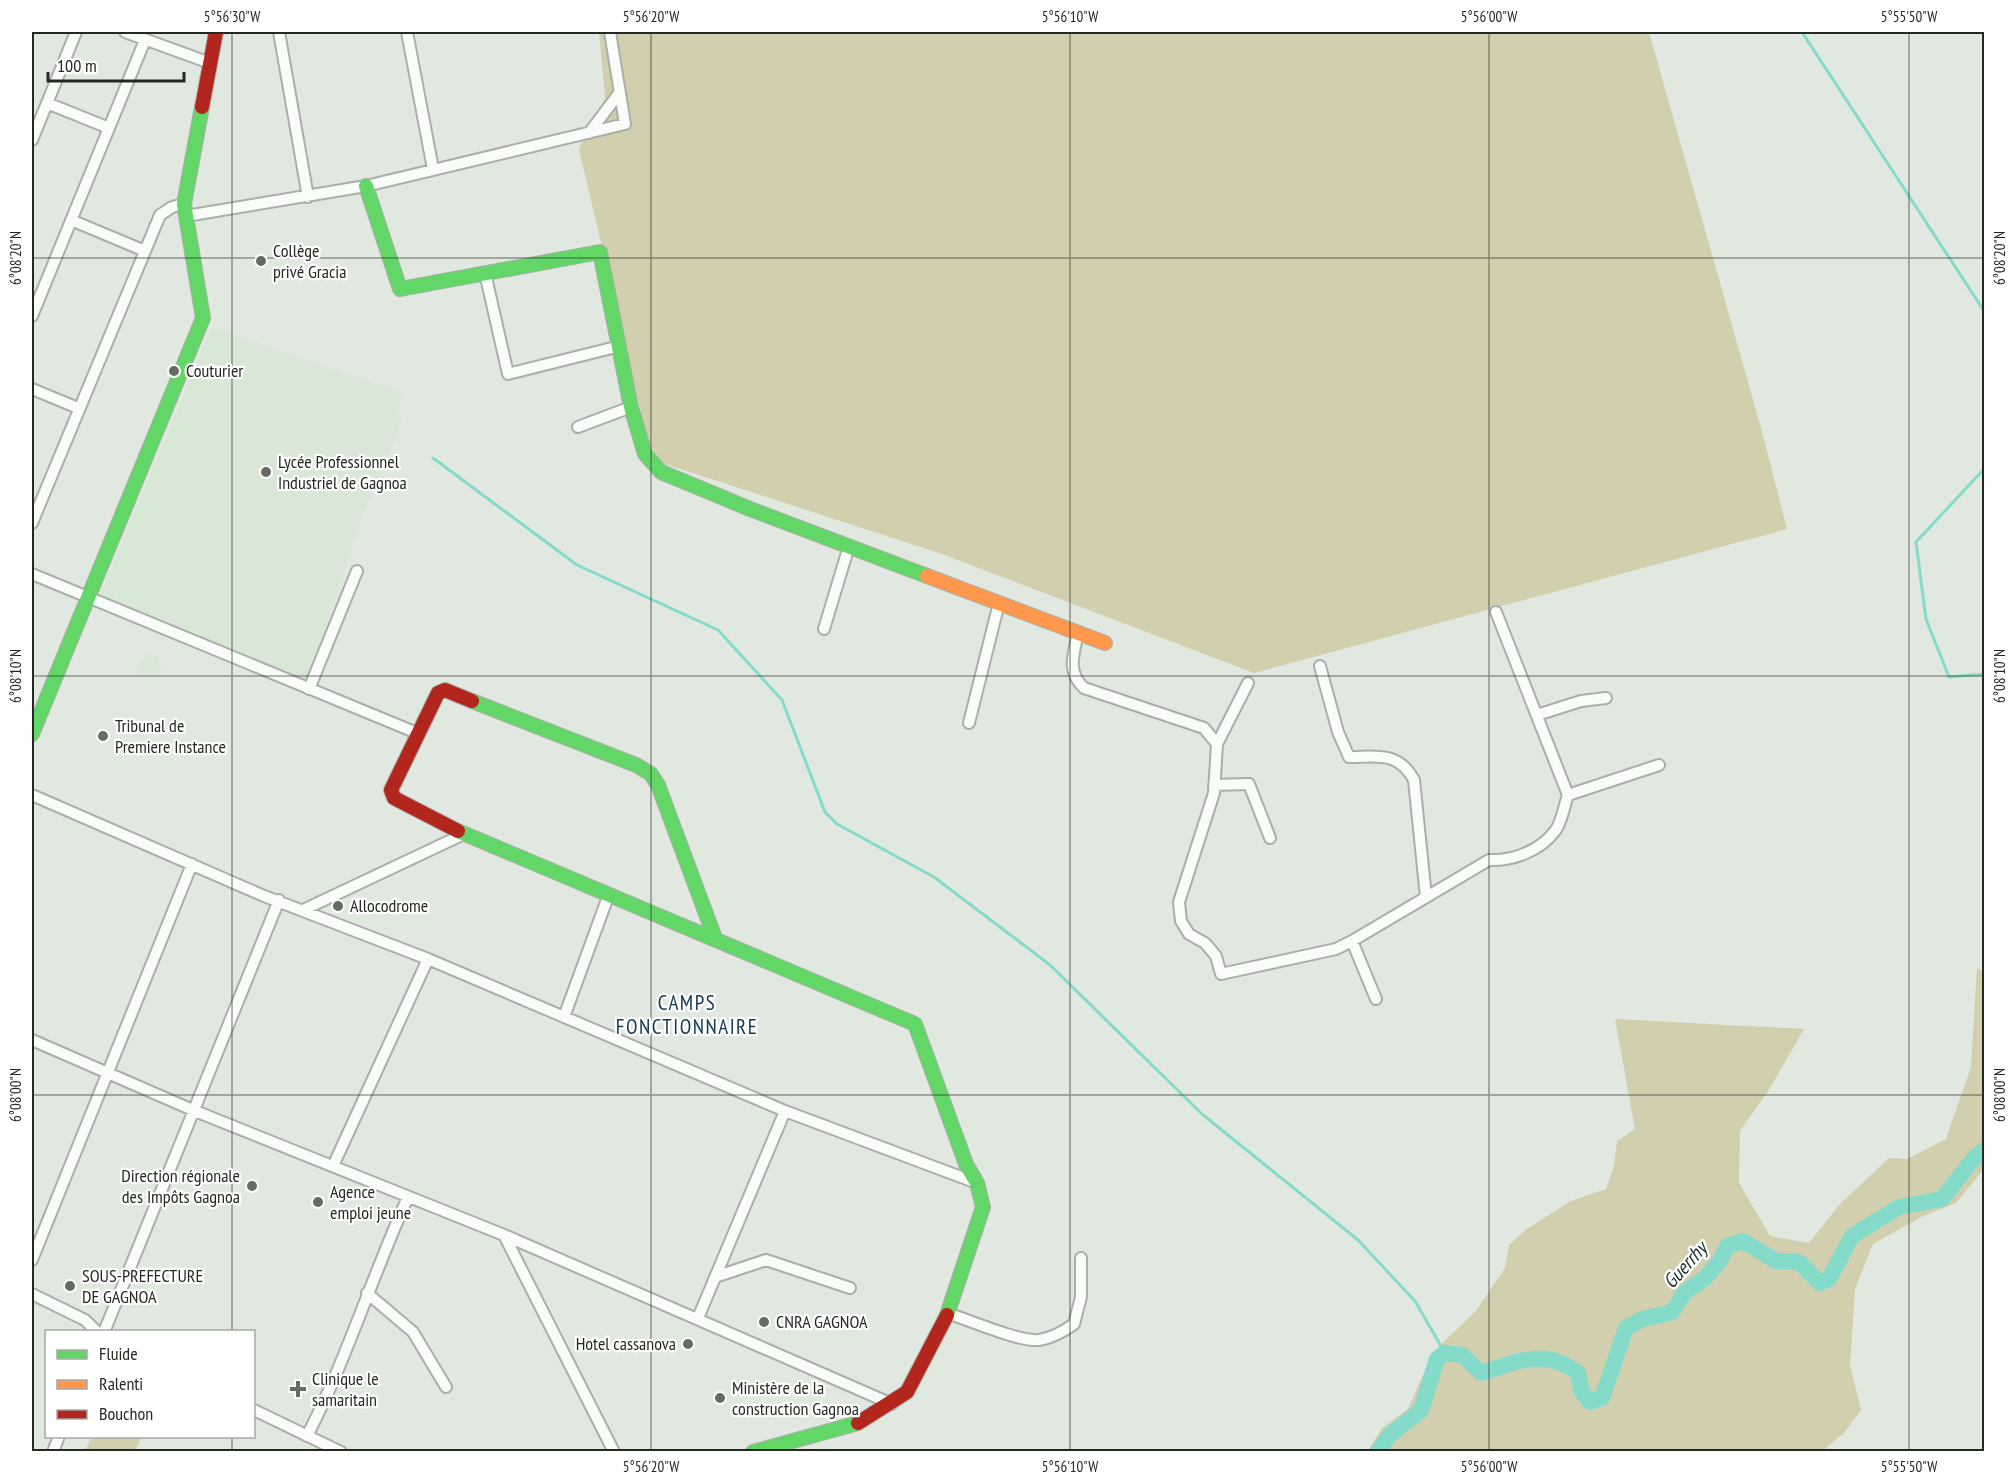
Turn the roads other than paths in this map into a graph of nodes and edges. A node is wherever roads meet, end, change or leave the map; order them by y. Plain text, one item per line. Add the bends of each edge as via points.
1 (76, 32) edge
2 (125, 32) edge
3 (216, 32) edge
4 (279, 32) edge
5 (407, 32) edge
6 (610, 32) edge
7 (145, 40) junction
8 (210, 63) junction
9 (620, 92) junction
10 (47, 102) junction
11 (109, 128) junction
12 (589, 133) junction
13 (32, 140) edge
14 (433, 170) junction
15 (366, 186) junction
16 (308, 198) junction
17 (185, 210) junction
18 (71, 220) junction
19 (145, 251) junction
20 (485, 273) junction
21 (36, 292) edge
22 (32, 315) edge
23 (620, 346) junction
24 (32, 389) edge
25 (631, 407) junction
26 (78, 408) junction
27 (578, 427) dead end
28 (32, 523) edge
29 (849, 546) junction
30 (357, 571) dead end
31 (32, 574) edge
32 (87, 597) junction
33 (999, 603) junction
34 (1496, 612) dead end
35 (824, 629) dead end
36 (1078, 632) junction
37 (1105, 643) dead end
38 (1320, 666) dead end
39 (1248, 683) dead end
40 (309, 689) junction
41 (1605, 698) dead end
42 (1537, 715) junction
43 (969, 723) dead end
44 (417, 733) junction
45 (32, 734) edge
46 (1217, 744) junction
47 (1659, 765) dead end
48 (1214, 785) junction
49 (32, 795) edge
50 (1568, 795) junction
51 (464, 834) junction
52 (1270, 838) dead end
53 (192, 864) junction
54 (609, 894) junction
55 (1426, 897) junction
56 (279, 900) junction
57 (303, 910) junction
58 (715, 938) junction
59 (1352, 941) junction
60 (428, 959) junction
61 (1376, 999) dead end
62 (564, 1017) junction
63 (32, 1040) edge
64 (108, 1073) junction
65 (195, 1110) junction
66 (785, 1111) junction
67 (333, 1166) junction
68 (977, 1183) junction
69 (408, 1197) junction
70 (504, 1235) junction
71 (1081, 1258) dead end
72 (32, 1260) edge
73 (715, 1277) junction
74 (850, 1288) dead end
75 (367, 1293) junction
76 (32, 1294) edge
77 (947, 1313) junction
78 (698, 1318) junction
79 (95, 1330) edge
80 (105, 1330) edge
81 (446, 1387) dead end
82 (892, 1404) junction
83 (255, 1410) edge
84 (307, 1436) junction
85 (59, 1438) edge
86 (53, 1452) edge
87 (341, 1452) edge
88 (614, 1452) edge
89 (753, 1452) edge

1 - 10 street
2 - 7 street
3 - 8 street
4 - 16 street
5 - 14 street
6 - 9 street
7 - 8 street
7 - 11 street
8 - 17 street
9 - 12 street
9 - 12 street via 625,124
10 - 11 street
10 - 13 street
11 - 18 street
12 - 14 street
14 - 15 street
15 - 16 street
15 - 20 street via 400,289
16 - 17 street
17 - 19 street via 172,207 160,214
17 - 32 street via 203,318
18 - 19 street
18 - 21 street
19 - 26 street
20 - 23 street via 600,252
20 - 23 street via 508,374
21 - 22 street
23 - 25 street
24 - 26 street
25 - 27 street
25 - 29 street via 645,454 662,472
26 - 28 street
29 - 33 street
29 - 35 street
30 - 40 street
31 - 32 street
32 - 40 street
32 - 45 street
33 - 36 street
33 - 43 street
34 - 42 street
36 - 37 street
36 - 46 street via 1071,668 1075,680 1084,688 1204,728
38 - 55 street via 1349,757 1389,758 1405,764 1414,780
39 - 46 street
40 - 44 street
41 - 42 street
42 - 50 street
44 - 51 street via 391,795
44 - 58 street via 438,693 445,690 651,774
46 - 48 street
47 - 50 street
48 - 52 street via 1249,784
48 - 59 street via 1179,902 1180,921 1216,956 1221,974 1336,949
49 - 53 street
50 - 55 street via 1555,830 1527,854 1505,861 1489,860
51 - 54 street
51 - 57 street
53 - 56 street
53 - 64 street
54 - 58 street
54 - 62 street
55 - 59 street
56 - 57 street
56 - 65 street
57 - 60 street
58 - 68 street via 915,1023 966,1164
59 - 61 street
60 - 62 street
60 - 67 street
62 - 66 street
63 - 64 street
64 - 65 street
64 - 72 street
65 - 67 street
65 - 80 street
66 - 68 street
66 - 73 street
67 - 69 street
68 - 77 street via 983,1207
69 - 70 street
69 - 75 street
70 - 78 street
70 - 88 street
71 - 77 street via 1081,1297 1074,1324 1060,1334 1038,1340 1026,1338
73 - 74 street via 766,1260
73 - 78 street
75 - 81 street via 413,1332
75 - 84 street via 330,1392
76 - 79 street via 85,1320
77 - 82 street via 916,1379
78 - 82 street
82 - 89 street via 852,1426
83 - 84 street
84 - 87 street
85 - 86 street

